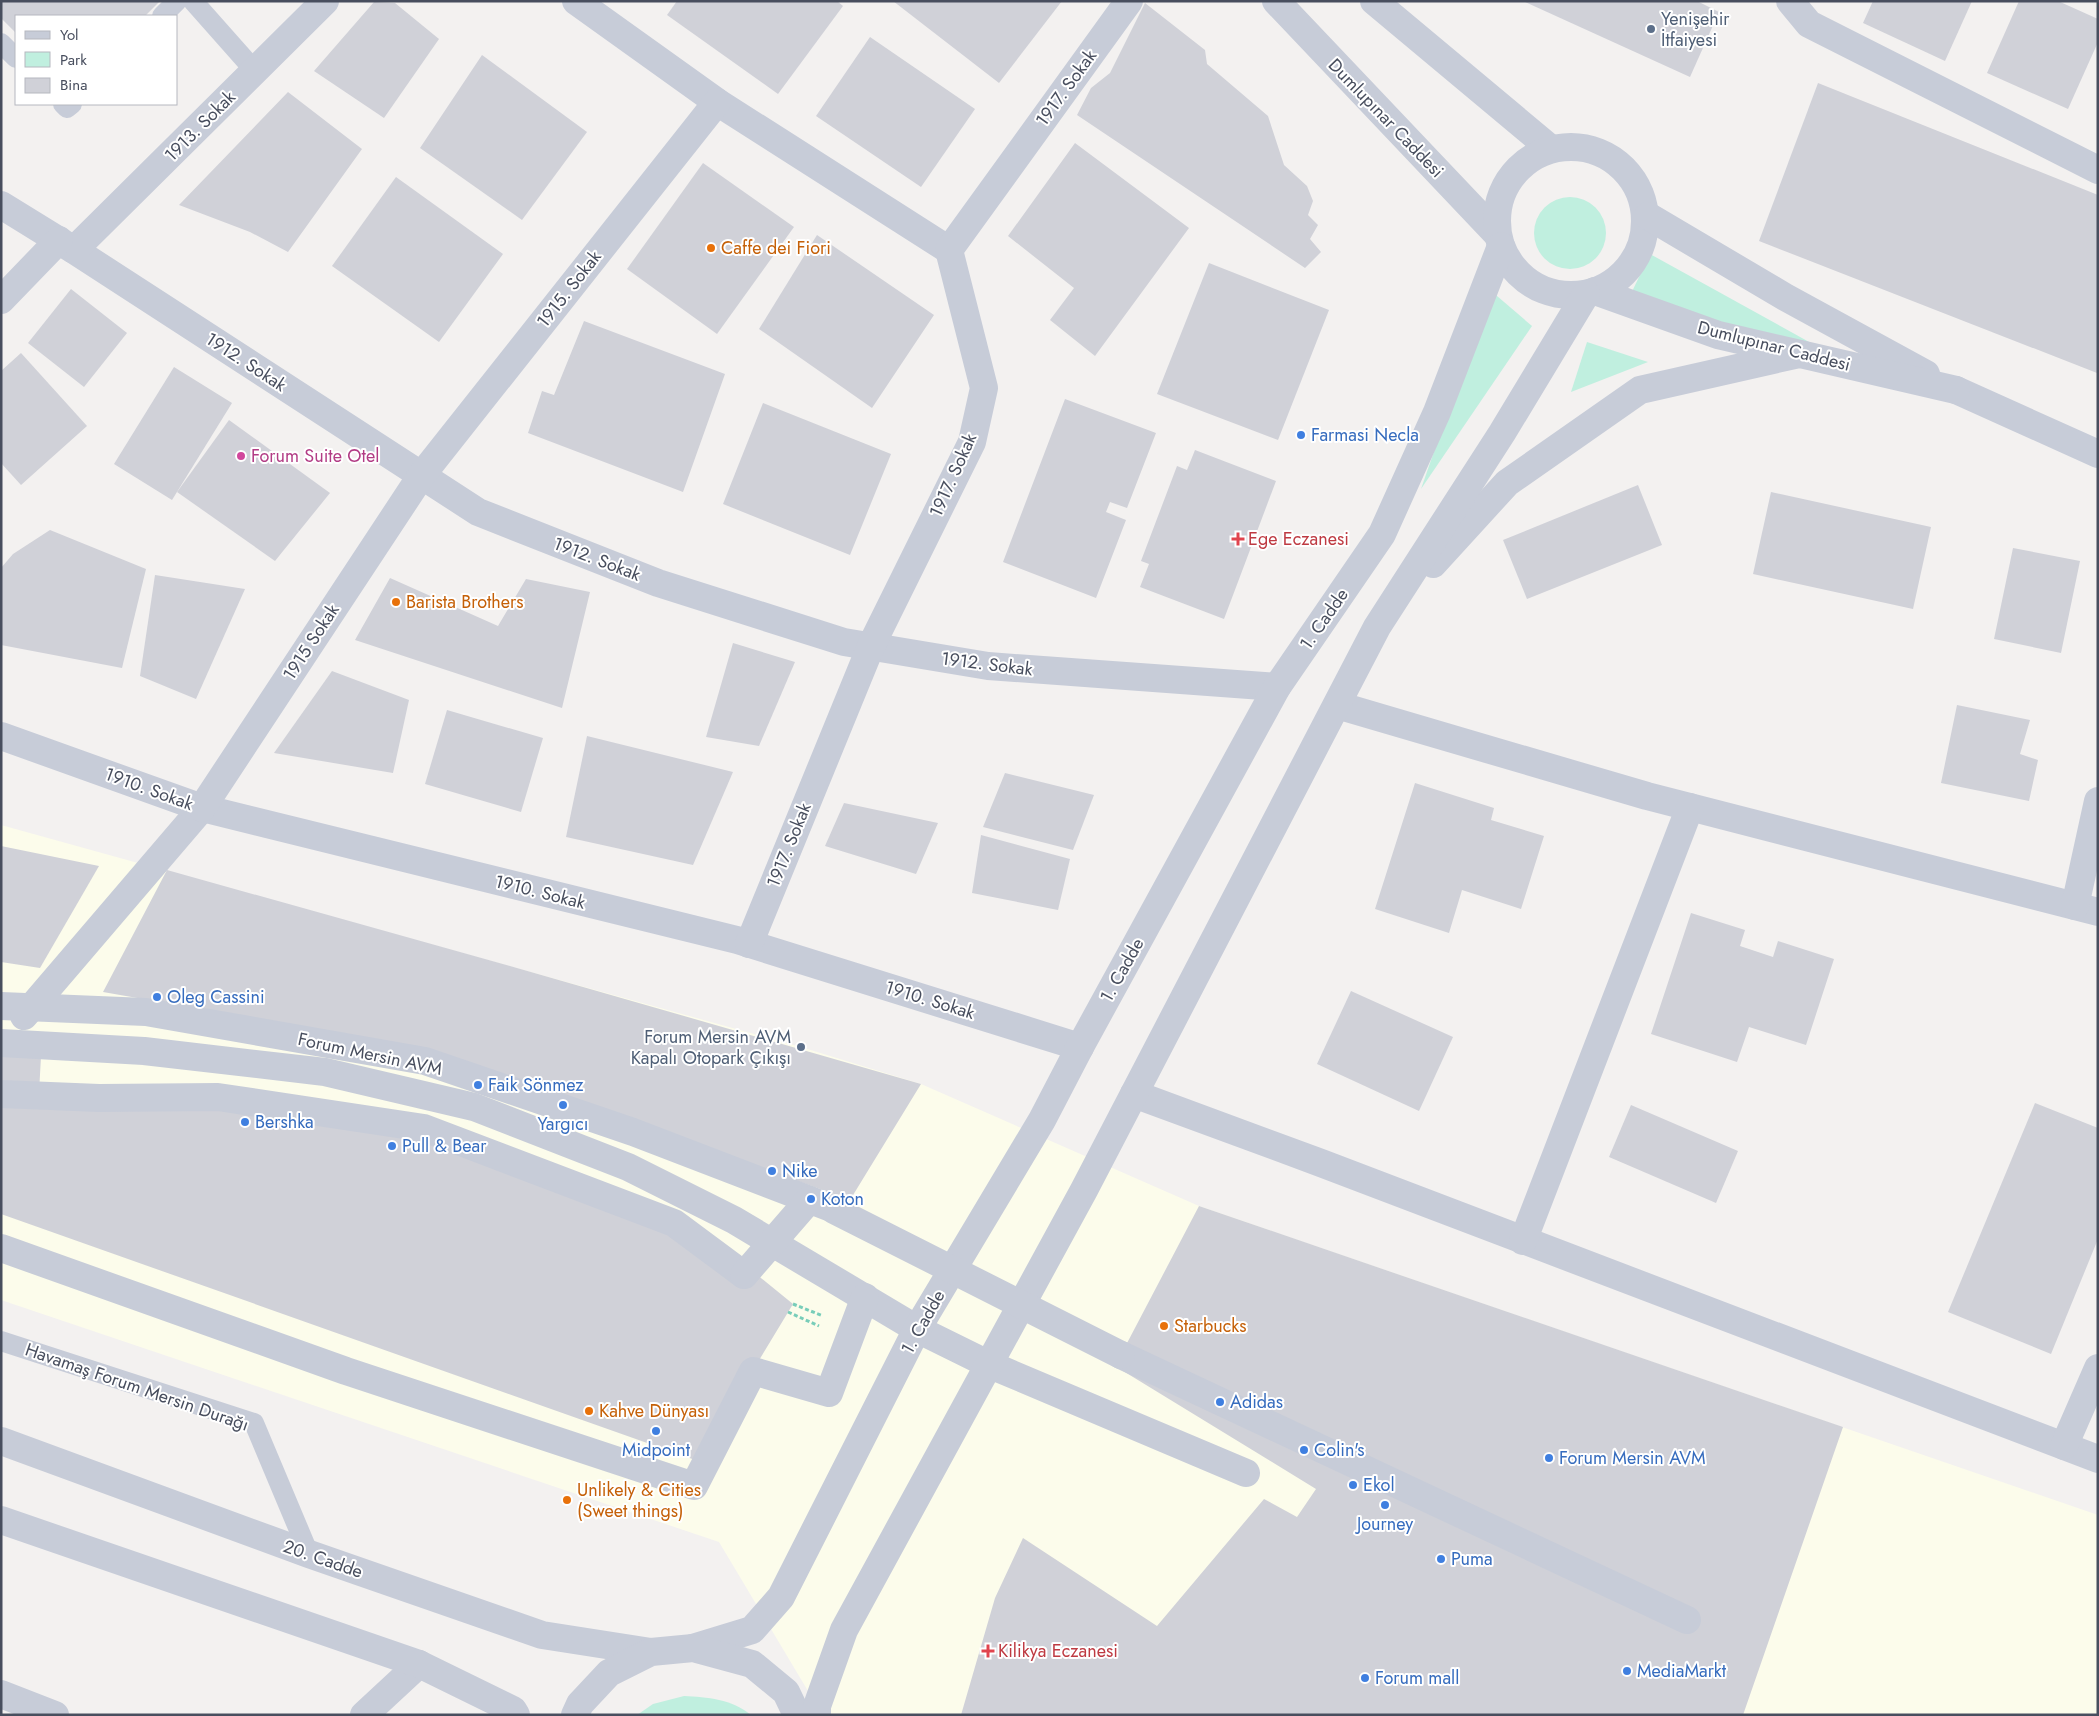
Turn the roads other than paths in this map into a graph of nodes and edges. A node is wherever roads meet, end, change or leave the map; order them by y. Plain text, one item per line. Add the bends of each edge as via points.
1 (178, 1) edge
2 (193, 1) edge
3 (325, 1) edge
4 (576, 1) edge
5 (1129, 1) edge
6 (1276, 1) edge
7 (1374, 1) edge
8 (1790, 1) edge
9 (163, 15) edge
10 (1, 43) edge
11 (15, 57) edge
12 (255, 71) junction
13 (717, 102) junction
14 (1551, 149) junction
15 (2098, 170) edge
16 (1, 205) edge
17 (1648, 216) junction
18 (1499, 240) junction
19 (67, 245) junction
20 (949, 250) junction
21 (1591, 293) junction
22 (1, 300) edge
23 (1799, 354) junction
24 (1956, 390) junction
25 (2098, 454) edge
26 (421, 476) junction
27 (1377, 627) junction
28 (871, 646) junction
29 (1276, 687) junction
30 (1336, 705) junction
31 (1, 736) edge
32 (2098, 800) edge
33 (1690, 807) junction
34 (202, 808) junction
35 (2087, 909) edge
36 (749, 944) junction
37 (1, 1006) edge
38 (31, 1007) junction
39 (1, 1043) edge
40 (1080, 1047) junction
41 (1, 1094) edge
42 (1134, 1094) junction
43 (809, 1200) junction
44 (1523, 1241) junction
45 (1, 1248) edge
46 (866, 1297) junction
47 (917, 1328) junction
48 (1, 1341) edge
49 (988, 1364) junction
50 (2098, 1368) edge
51 (1, 1441) edge
52 (2064, 1446) junction
53 (2098, 1459) edge
54 (1246, 1472) dead end
55 (1, 1520) edge
56 (309, 1554) junction
57 (1687, 1620) dead end
58 (693, 1648) junction
59 (651, 1652) junction
60 (419, 1664) junction
61 (1, 1694) edge
62 (55, 1715) edge
63 (364, 1715) edge
64 (516, 1715) edge
65 (575, 1715) edge
66 (798, 1715) edge
67 (817, 1715) edge

1 - 9 lane
2 - 12 lane
3 - 12 street, 1913. Sokak
4 - 13 street
5 - 20 street, 1917. Sokak
6 - 18 street, Dumlupınar Caddesi
7 - 14 street
8 - 15 street via 1809,24
10 - 11 lane
12 - 19 street, 1913. Sokak
13 - 20 street
13 - 26 street, 1915. Sokak
14 - 17 street via 1577,146 1602,153 1623,168 1639,188
14 - 18 street via 1532,158 1515,172 1503,190 1497,212
16 - 19 street, 1912. Sokak
17 - 21 street via 1637,255 1624,273 1606,287
17 - 24 street, Dumlupınar Caddesi via 1785,297
18 - 21 street via 1505,256 1519,275 1538,289 1562,296
18 - 29 street, 1. Cadde via 1437,412 1382,534
19 - 22 street, 1913. Sokak
19 - 26 street, 1912. Sokak
20 - 28 street, 1917. Sokak via 984,388 972,442
21 - 23 street, Dumlupınar Caddesi via 1718,336
21 - 27 street
23 - 24 street, Dumlupınar Caddesi
23 - 27 street via 1640,390 1507,483
24 - 25 street, Dumlupınar Caddesi
26 - 28 street, 1912. Sokak via 478,512 658,583 844,642
26 - 34 street, 1915 Sokak
27 - 30 street
28 - 29 street, 1912. Sokak via 988,666
28 - 36 street, 1917. Sokak
29 - 40 street, 1. Cadde
30 - 33 street
30 - 42 street
31 - 34 street, 1910. Sokak
32 - 35 street
33 - 35 street
33 - 44 street
34 - 36 street, 1910. Sokak
34 - 38 street, 1915 Sokak
36 - 40 street, 1910. Sokak
37 - 38 street, Forum Mersin AVM
38 - 39 street, 1915 Sokak
38 - 43 street, Forum Mersin AVM via 146,1012 425,1061 634,1132
39 - 46 street, Forum Mersin AVM via 144,1051 325,1072 474,1106 628,1167 734,1220
40 - 47 street, 1. Cadde via 1042,1120
41 - 43 street, bridge via 99,1098 218,1097 424,1128 674,1223 744,1275
42 - 44 street
42 - 49 street
43 - 57 street, Forum Mersin AVM, bridge via 1122,1355
44 - 52 street
45 - 46 street via 346,1371 694,1486 753,1371 829,1393
46 - 47 street, Forum Mersin AVM
47 - 49 street, Forum Mersin AVM
47 - 58 street, 1. Cadde via 781,1597 752,1630
48 - 56 lane, Havamaş Forum Mersin Durağı via 254,1423
49 - 54 street, Forum Mersin AVM
49 - 67 street via 844,1630 817,1706
50 - 52 street
51 - 56 street, 20. Cadde
52 - 53 street
55 - 60 street
56 - 59 street, 20. Cadde via 542,1635
58 - 59 street
58 - 66 street via 752,1664 786,1692
59 - 65 street via 610,1673 580,1704
60 - 63 street
60 - 64 street via 513,1710
61 - 62 street

